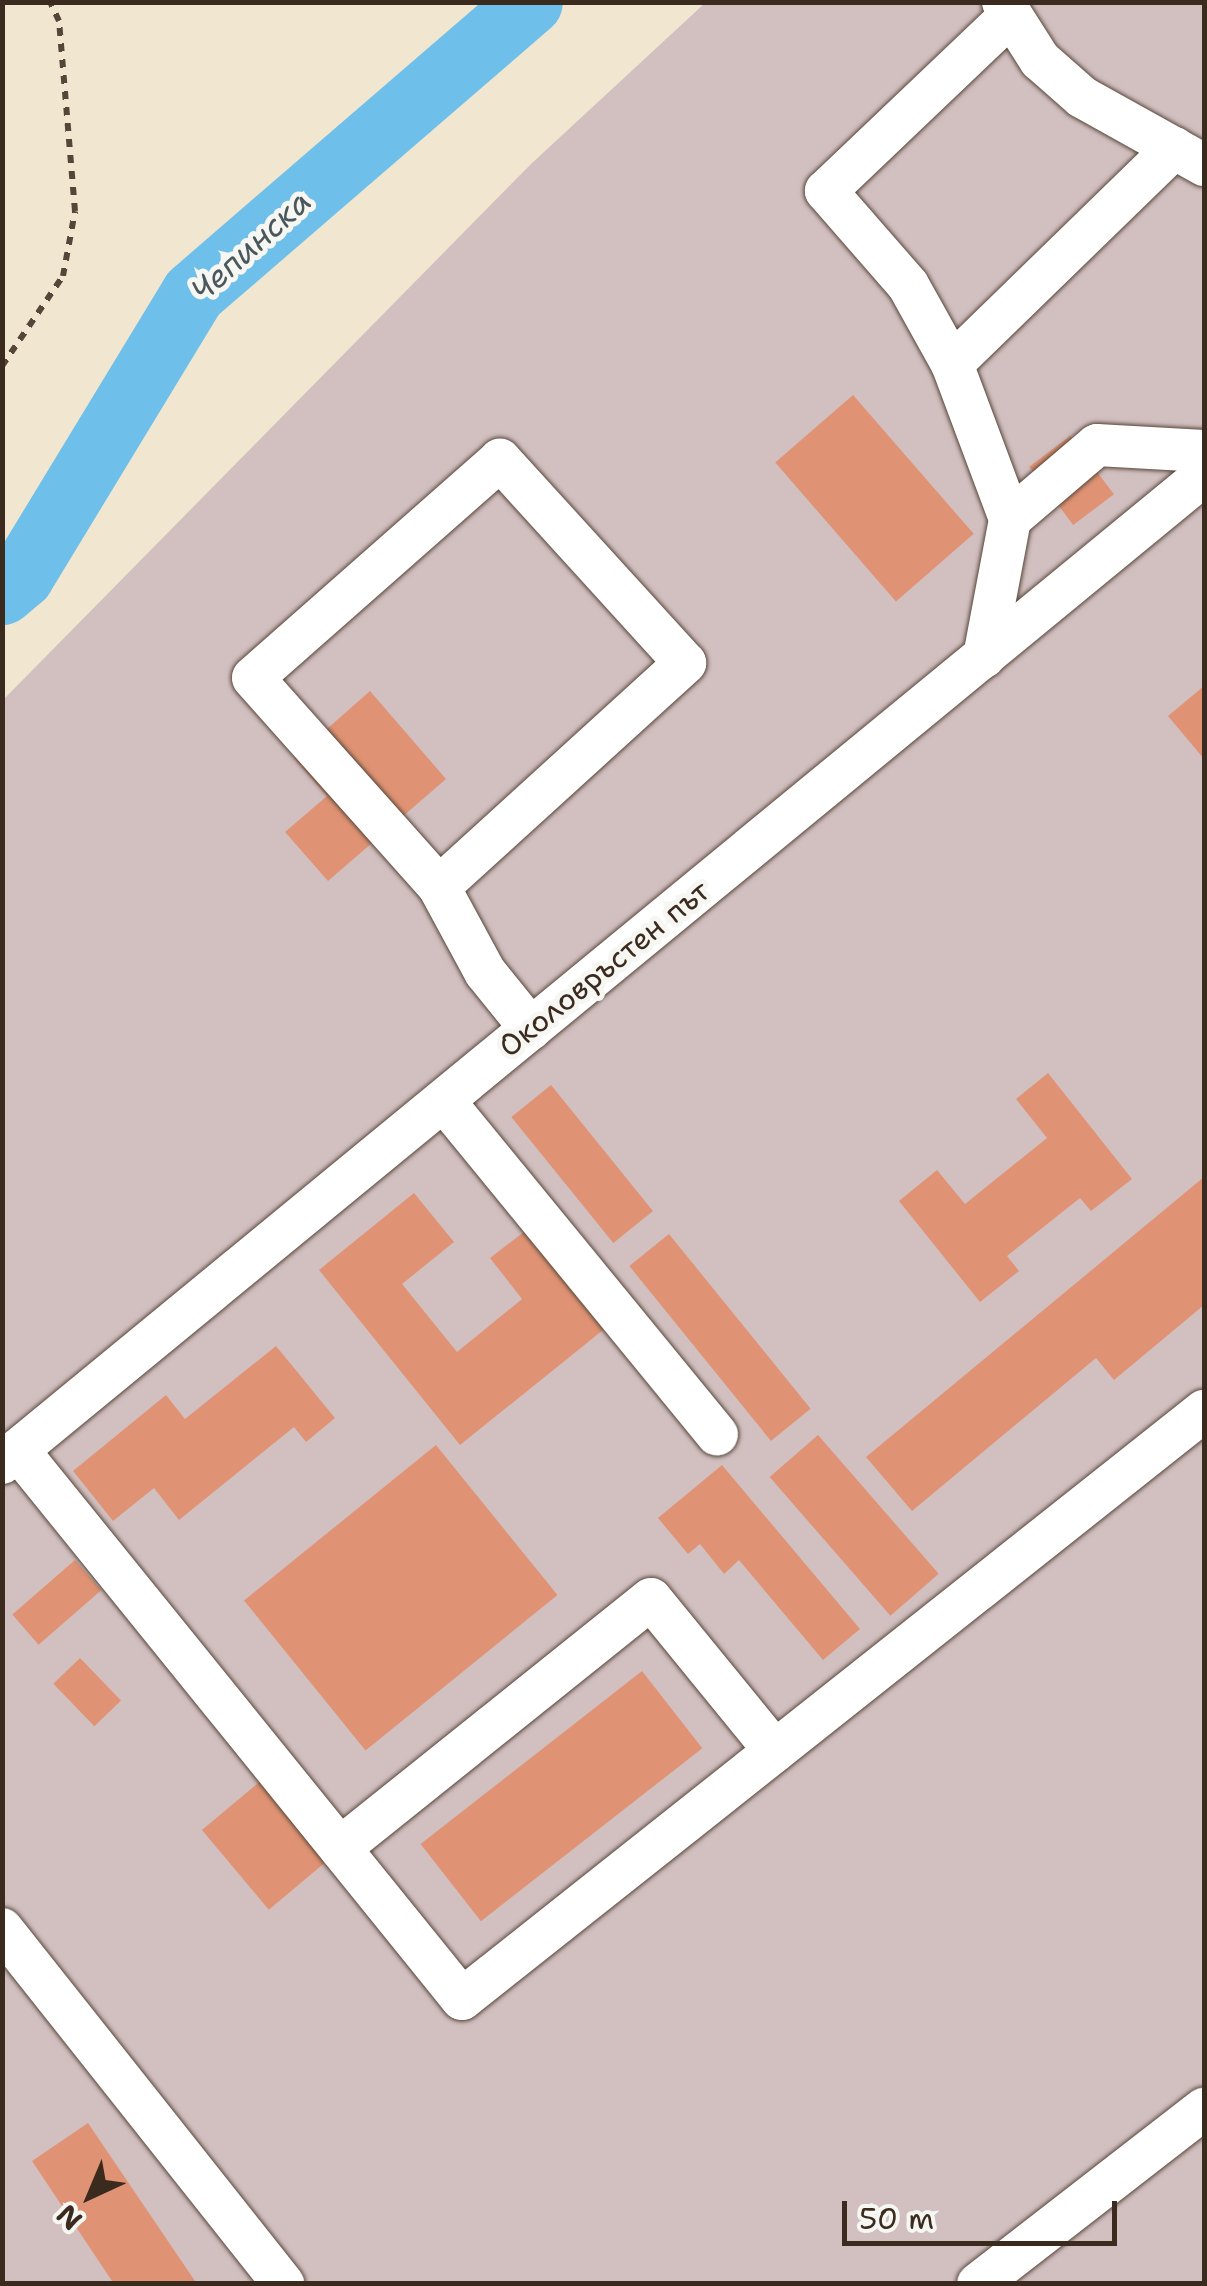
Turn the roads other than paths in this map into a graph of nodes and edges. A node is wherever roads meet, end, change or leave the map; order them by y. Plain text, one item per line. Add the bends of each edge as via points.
1 (1007, 9) edge
2 (1189, 157) edge
3 (952, 364) junction
4 (1204, 451) edge
5 (1204, 476) edge
6 (1010, 519) junction
7 (984, 656) junction
8 (439, 887) junction
9 (531, 1028) junction
10 (444, 1101) junction
11 (1204, 1411) edge
12 (717, 1434) dead end
13 (10, 1456) edge
14 (775, 1751) junction
15 (340, 1848) junction
16 (2, 1929) edge
17 (1204, 2109) edge
18 (284, 2284) edge
19 (978, 2284) edge

1 - 2 street via 1040,60 1082,97
1 - 3 street via 826,191 908,285
2 - 3 street
3 - 6 street
4 - 6 street via 1097,445
5 - 7 street, Околовръстен път
6 - 7 street
7 - 9 street, Околовръстен път
8 - 8 street via 253,678 500,460 686,663
8 - 9 street via 485,972
9 - 10 street, Околовръстен път
10 - 12 street
10 - 13 street, Околовръстен път
11 - 14 street
13 - 15 street
14 - 15 street via 651,1600
14 - 15 street via 462,2000
16 - 18 street
17 - 19 street

